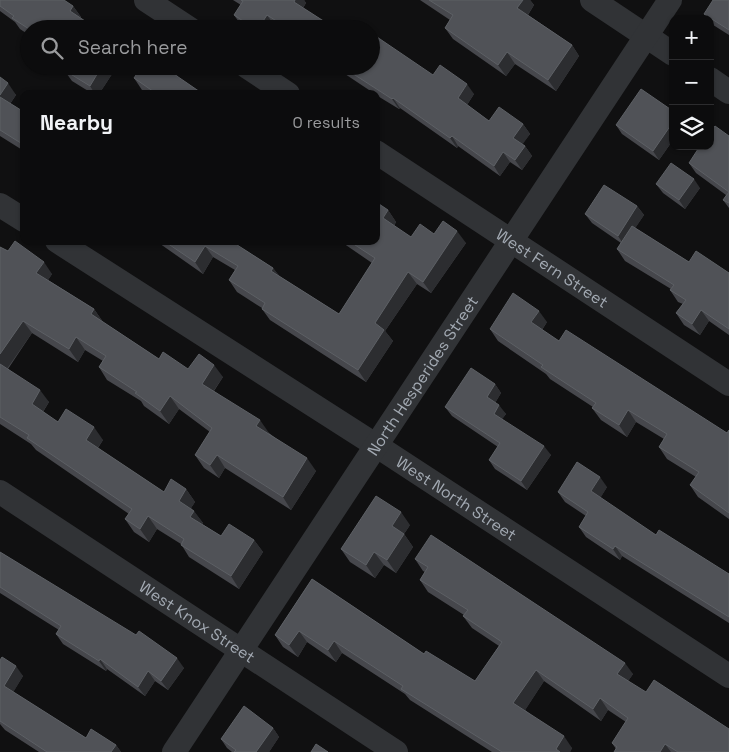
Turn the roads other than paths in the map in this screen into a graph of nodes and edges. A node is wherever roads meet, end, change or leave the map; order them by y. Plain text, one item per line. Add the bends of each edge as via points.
1 (146, 0) edge
2 (592, 0) edge
3 (670, 0) edge
4 (176, 20) edge
5 (646, 37) junction
6 (669, 51) edge
7 (260, 75) edge
8 (714, 82) edge
9 (282, 90) edge
10 (729, 92) edge
11 (380, 155) edge
12 (0, 205) edge
13 (20, 218) edge
14 (513, 242) junction
15 (63, 245) edge
16 (729, 384) edge
17 (377, 446) junction
18 (0, 492) edge
19 (241, 650) junction
20 (729, 676) edge
21 (174, 752) edge
22 (396, 752) edge

1 - 4 street
2 - 5 street
3 - 5 street, North Hesperides Street
5 - 6 street
5 - 14 street, North Hesperides Street
7 - 9 street
8 - 10 street
11 - 14 street, West Fern Street
12 - 13 street
14 - 16 street, West Fern Street
14 - 17 street, North Hesperides Street
15 - 17 street, West North Street
17 - 19 street, North Hesperides Street
17 - 20 street, West North Street
18 - 19 street, West Knox Street
19 - 21 street, North Hesperides Street
19 - 22 street, West Knox Street

